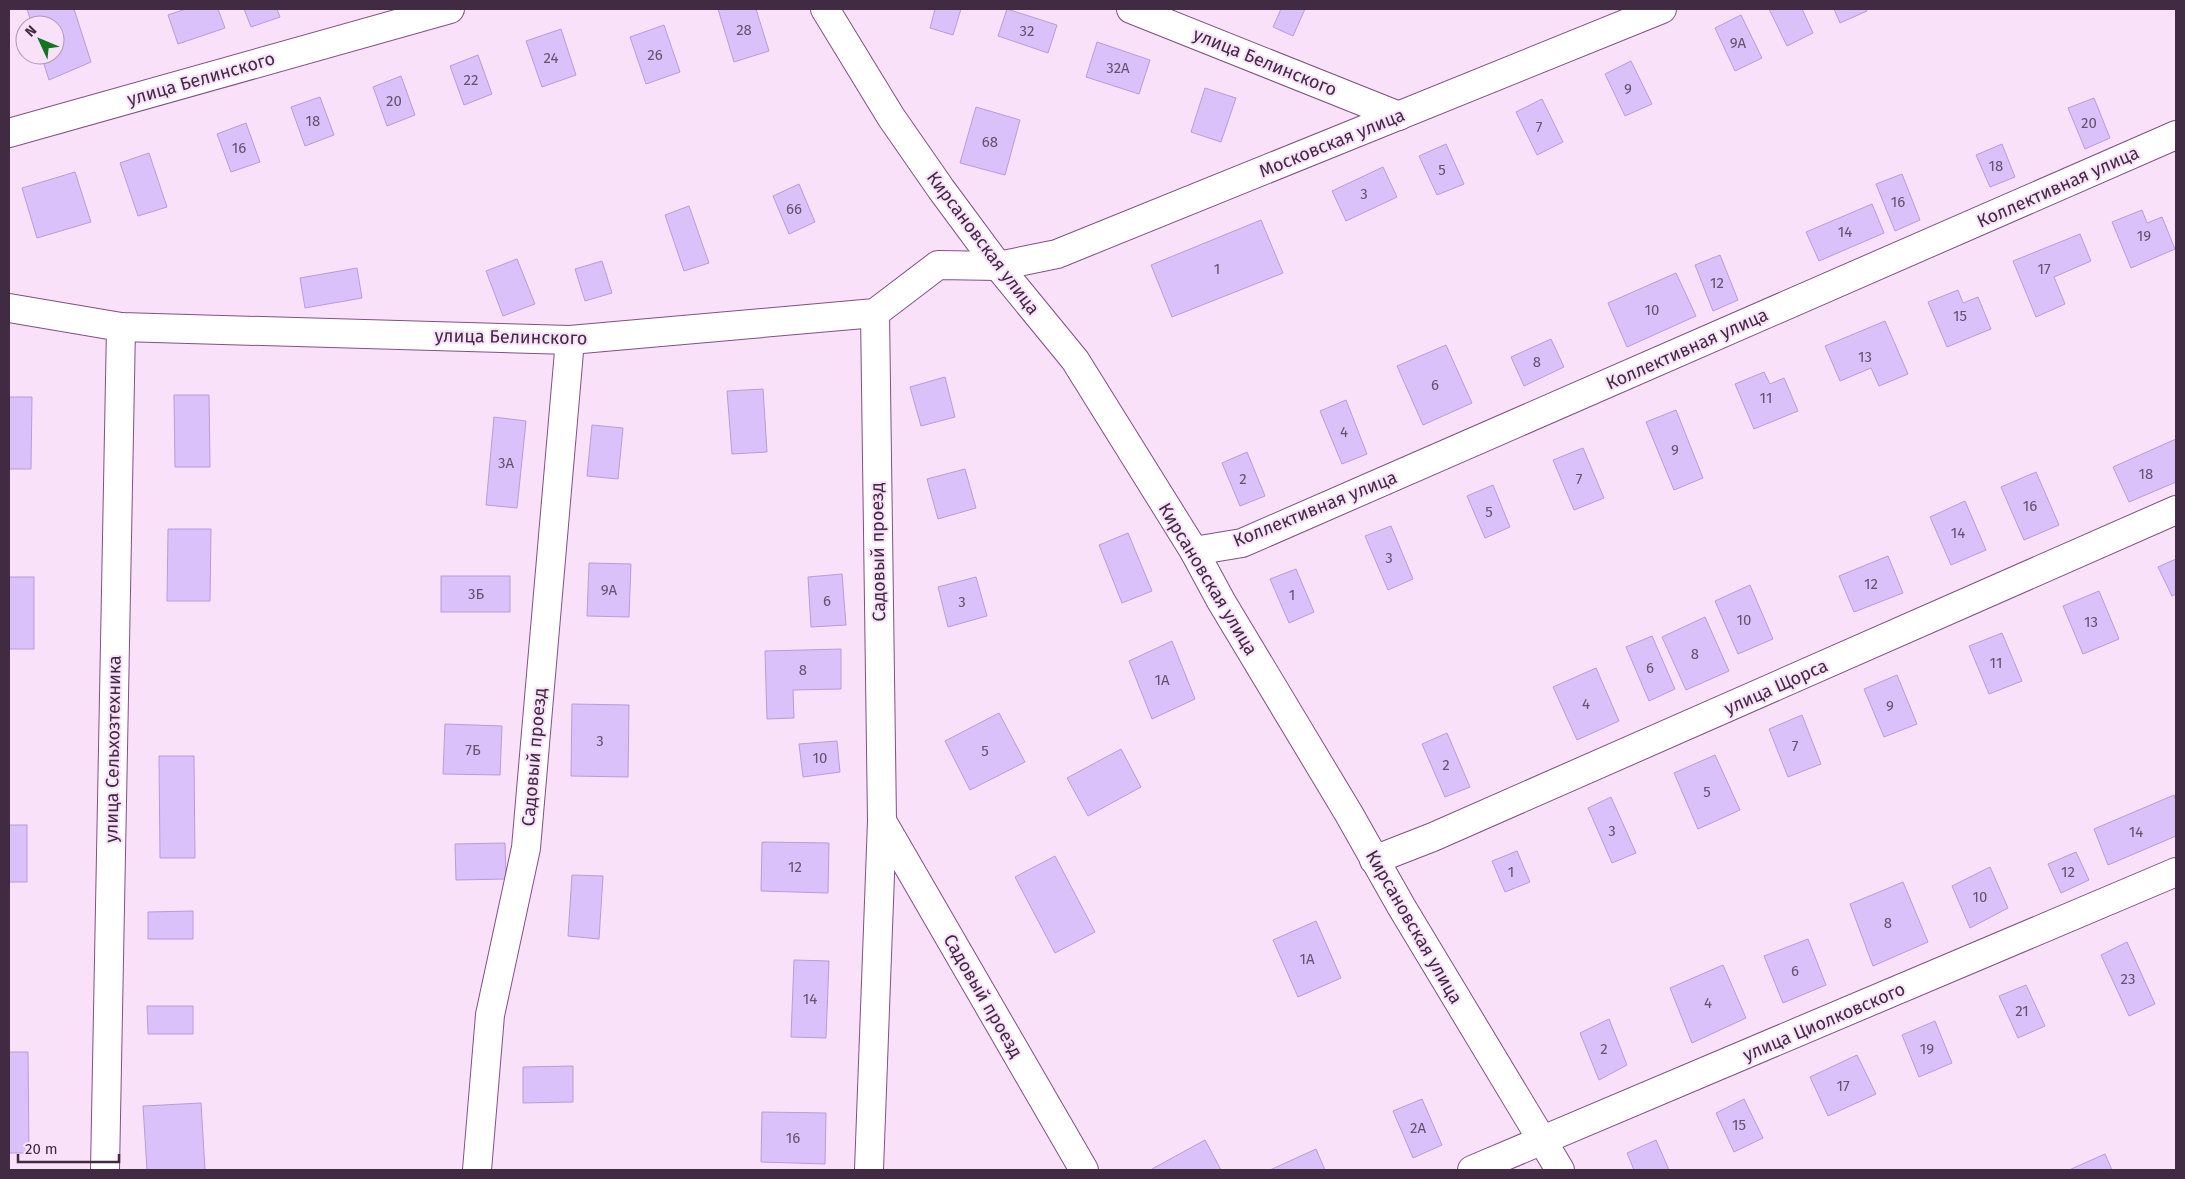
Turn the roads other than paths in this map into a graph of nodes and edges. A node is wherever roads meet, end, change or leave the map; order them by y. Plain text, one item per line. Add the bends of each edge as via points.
1 (450, 9) edge
2 (824, 9) edge
3 (1131, 9) edge
4 (1662, 9) edge
5 (1399, 116) junction
6 (9, 133) edge
7 (2176, 135) edge
8 (998, 266) junction
9 (9, 308) edge
10 (875, 313) junction
11 (122, 327) junction
12 (570, 340) junction
13 (2176, 510) edge
14 (1194, 551) junction
15 (882, 821) junction
16 (1374, 860) junction
17 (2176, 872) edge
18 (1544, 1142) junction
19 (106, 1170) edge
20 (477, 1170) edge
21 (869, 1170) edge
22 (1084, 1170) edge
23 (1472, 1170) edge
24 (1560, 1170) edge

1 - 6 street, улица Белинского
2 - 8 street, Кирсановская улица via 891,118
3 - 5 street, улица Белинского
4 - 5 street, Московская улица
5 - 8 street, Московская улица via 1057,254
7 - 14 street, Коллективная улица via 1242,543
8 - 10 street via 938,265
8 - 14 street, Кирсановская улица via 1075,360
9 - 11 street, улица Белинского
10 - 12 street, улица Белинского
10 - 15 street, Садовый проезд
11 - 12 street, улица Белинского
11 - 19 street, улица Сельхозтехника
12 - 20 street, Садовый проезд via 526,848 490,1015
13 - 16 street, улица Щорса via 1433,837
14 - 16 street, Кирсановская улица
15 - 21 street, Садовый проезд
15 - 22 street, Садовый проезд
16 - 18 street, Кирсановская улица
17 - 18 street, улица Циолковского
18 - 23 street, улица Циолковского
18 - 24 street, Кирсановская улица

